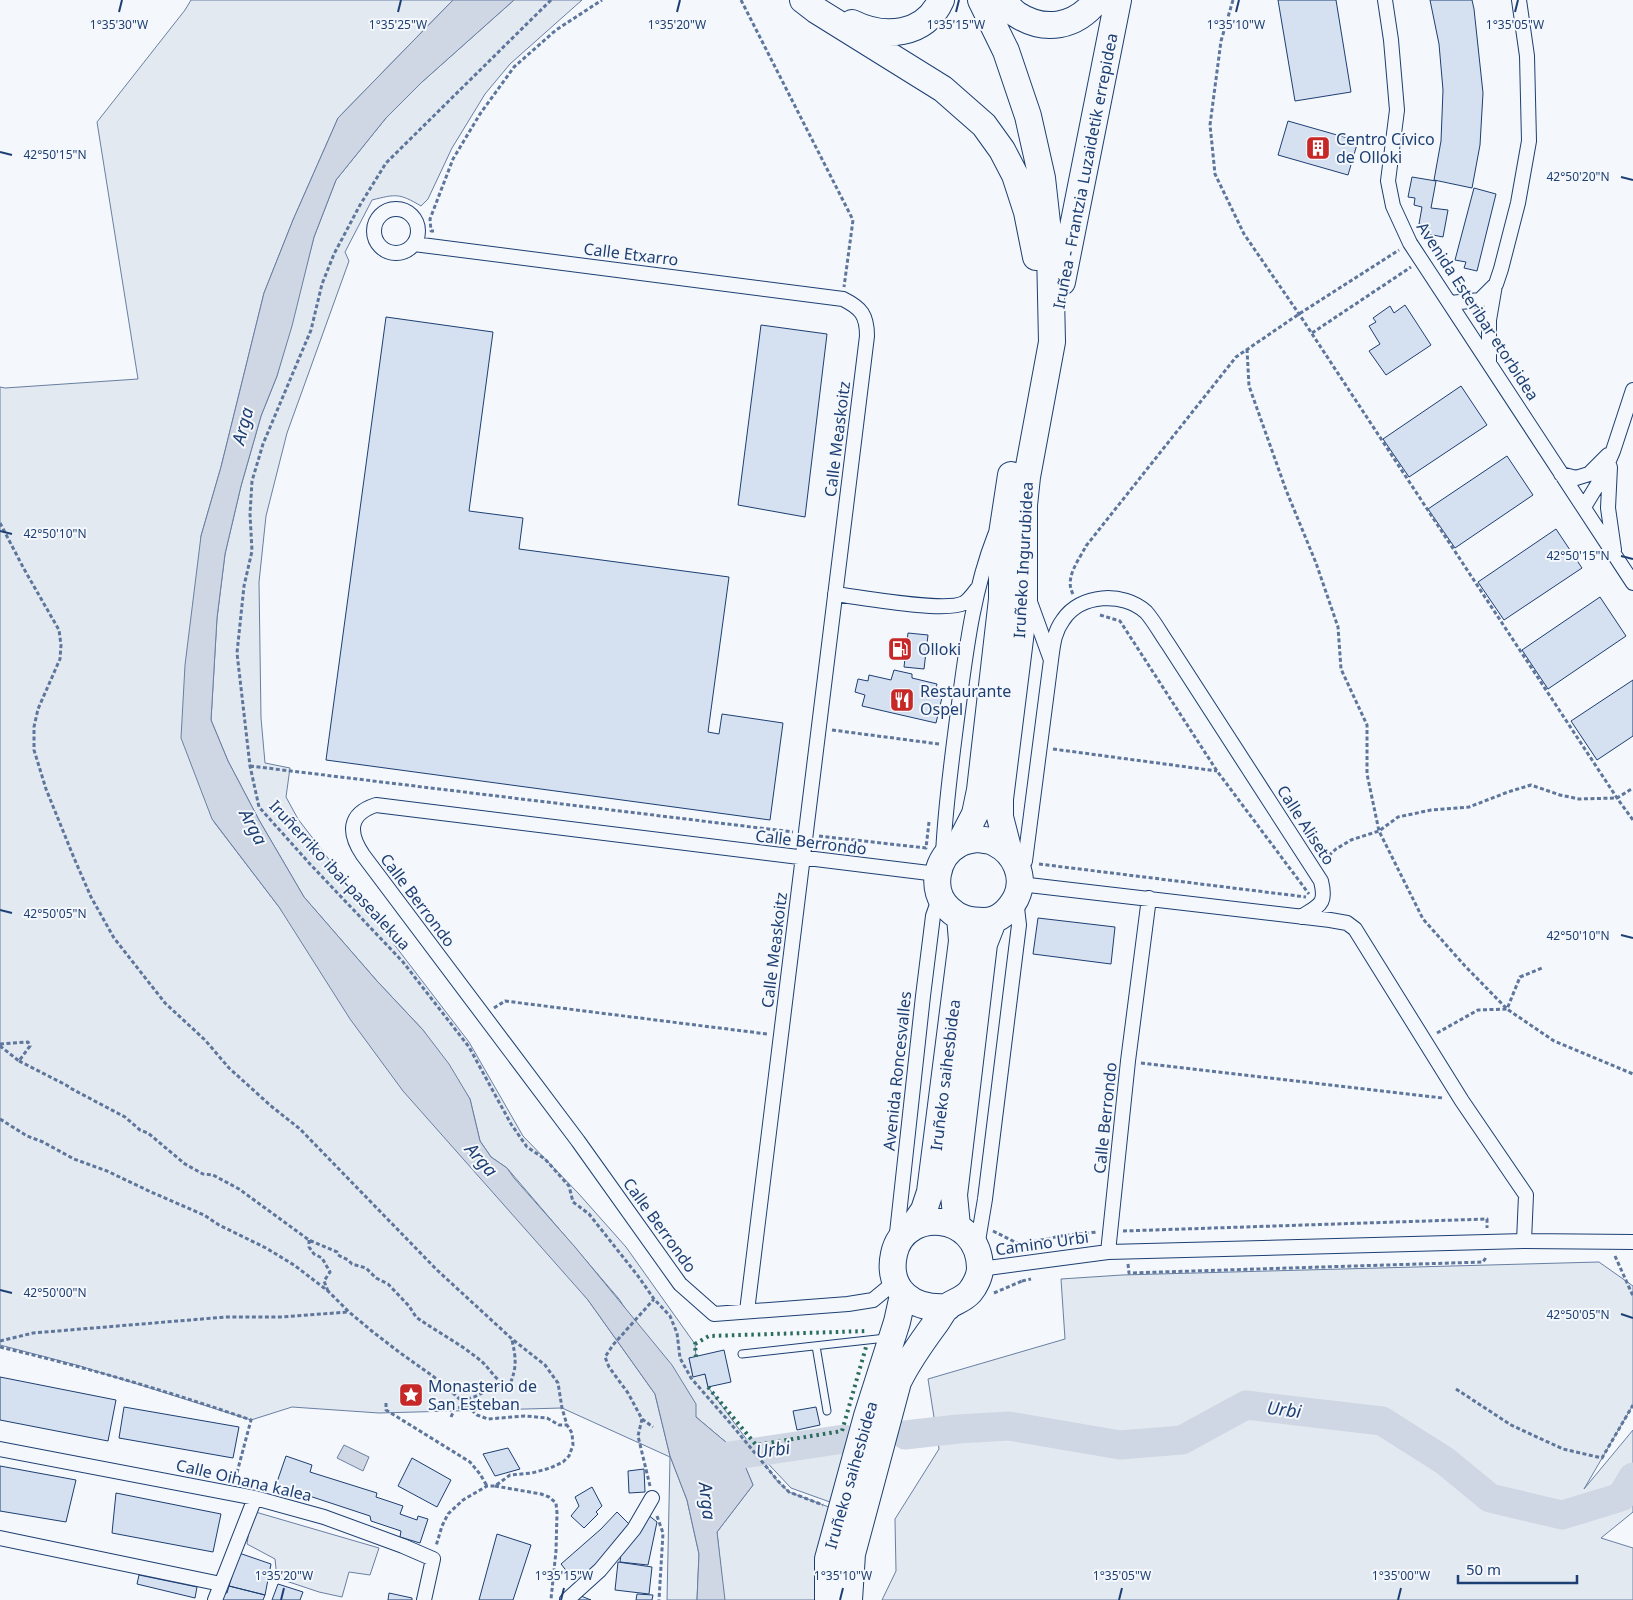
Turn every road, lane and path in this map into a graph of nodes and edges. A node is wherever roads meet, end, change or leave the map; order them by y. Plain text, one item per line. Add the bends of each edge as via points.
1 (550, 0) edge
2 (602, 0) edge
3 (741, 0) edge
4 (803, 0) edge
5 (818, 0) edge
6 (941, 0) edge
7 (981, 0) edge
8 (1002, 0) edge
9 (1097, 0) edge
10 (1118, 0) edge
11 (1233, 0) edge
12 (1385, 0) edge
13 (1519, 0) edge
14 (1410, 243) junction
15 (414, 244) dead end
16 (440, 247) junction
17 (1422, 260) junction
18 (1496, 284) junction
19 (842, 299) junction
20 (1450, 303) junction
21 (1299, 314) junction
22 (1312, 334) junction
23 (1045, 341) junction
24 (1247, 348) junction
25 (1488, 362) junction
26 (1633, 390) edge
27 (1612, 451) junction
28 (1561, 474) junction
29 (1006, 506) junction
30 (1584, 507) junction
31 (0, 523) edge
32 (1614, 554) junction
33 (1633, 583) edge
34 (979, 586) junction
35 (1024, 588) junction
36 (835, 594) junction
37 (1078, 605) junction
38 (1050, 660) junction
39 (818, 728) junction
40 (938, 744) junction
41 (954, 747) junction
42 (1040, 748) junction
43 (937, 754) dead end
44 (250, 766) junction
45 (1217, 770) junction
46 (1633, 788) edge
47 (1617, 798) junction
48 (929, 820) dead end
49 (1633, 820) edge
50 (1379, 831) junction
51 (805, 834) junction
52 (802, 859) junction
53 (945, 868) junction
54 (1314, 870) junction
55 (1020, 873) junction
56 (1149, 898) junction
57 (960, 917) junction
58 (1301, 917) junction
59 (993, 921) junction
60 (1542, 968) dead end
61 (1507, 1009) junction
62 (483, 1014) junction
63 (781, 1036) junction
64 (1425, 1040) junction
65 (0, 1045) edge
66 (1128, 1061) junction
67 (19, 1062) junction
68 (1633, 1074) edge
69 (1462, 1101) junction
70 (0, 1119) edge
71 (957, 1226) junction
72 (911, 1229) junction
73 (1111, 1231) junction
74 (309, 1240) junction
75 (1524, 1241) junction
76 (1608, 1242) junction
77 (1633, 1242) edge
78 (1021, 1244) junction
79 (983, 1249) junction
80 (1486, 1249) junction
81 (895, 1250) junction
82 (1108, 1252) junction
83 (1496, 1255) dead end
84 (1128, 1262) dead end
85 (1023, 1263) junction
86 (1032, 1278) dead end
87 (1022, 1281) junction
88 (899, 1288) junction
89 (328, 1291) junction
90 (990, 1295) dead end
91 (1633, 1296) edge
92 (654, 1299) junction
93 (948, 1307) junction
94 (747, 1311) junction
95 (348, 1312) junction
96 (892, 1338) junction
97 (512, 1339) junction
98 (0, 1341) edge
99 (816, 1346) junction
100 (0, 1347) edge
101 (742, 1354) dead end
102 (501, 1384) junction
103 (1456, 1389) dead end
104 (460, 1401) junction
105 (386, 1402) dead end
106 (1633, 1404) edge
107 (467, 1407) junction
108 (827, 1412) dead end
109 (451, 1417) dead end
110 (642, 1419) junction
111 (567, 1426) junction
112 (653, 1427) dead end
113 (0, 1449) edge
114 (487, 1486) junction
115 (495, 1486) junction
116 (231, 1493) junction
117 (255, 1498) junction
118 (652, 1498) junction
119 (840, 1513) junction
120 (0, 1538) edge
121 (433, 1559) junction
122 (221, 1584) junction
123 (215, 1600) edge
124 (424, 1600) edge
125 (551, 1600) edge
126 (567, 1600) edge
127 (659, 1600) edge
128 (828, 1600) edge
129 (849, 1600) edge

1 - 44 path, Iruñerriko ibai-pasealekua via 386,162 360,204 322,284 311,330 263,444 252,481 252,551 244,586 238,653
2 - 16 path via 556,30 514,67 480,114 453,160 430,218 431,231 442,232
3 - 19 path via 853,220
4 - 23 highway via 943,90 984,125 1002,150 1015,175 1027,212 1036,256
5 - 6 highway via 861,27 871,31 895,32 919,26 937,9
7 - 23 highway, Iruñeko Ingurubidea via 1006,51 1028,116 1042,178 1050,250
8 - 9 highway via 1014,13 1045,26 1069,22 1090,9
10 - 23 highway, Iruñea - Frantzia Luzaidetik errepidea via 1067,256
11 - 21 path via 1221,41 1210,125 1215,174 1244,234
12 - 14 street, Avenida Esteribar etorbidea via 1397,110 1388,181 1393,206
13 - 18 street via 1527,56 1529,141 1518,203
14 - 17 street, Avenida Esteribar etorbidea
14 - 21 path
15 - 16 street, Calle Etxarro
16 - 19 street, Calle Etxarro
17 - 20 street, Avenida Esteribar etorbidea
17 - 22 path
18 - 20 street via 1480,300
18 - 25 street via 1488,320
19 - 36 street, Calle Measkoitz via 858,307 867,325 867,336
20 - 25 street, Avenida Esteribar etorbidea
21 - 22 path
21 - 24 path
22 - 47 path
23 - 29 highway, Iruñeko Ingurubidea via 1012,466
23 - 35 highway, Iruñeko Ingurubidea via 1025,496
24 - 37 path via 1086,546 1070,577 1070,590
24 - 50 path via 1249,386 1338,628 1341,669 1367,725 1367,774
25 - 28 street, Avenida Esteribar etorbidea
26 - 27 street
27 - 28 street via 1589,474 1576,478
27 - 30 street via 1601,479
27 - 32 street via 1608,508
28 - 30 street, Avenida Esteribar etorbidea
29 - 34 street, Avenida Roncesvalles
29 - 53 highway via 1002,534 1002,599 980,790 975,814
30 - 32 street, Avenida Esteribar etorbidea
31 - 97 path via 59,630 60,659 38,709 34,750 46,789 91,897 114,938 166,1003 206,1040 228,1068 300,1129 437,1270
32 - 33 street, Avenida Esteribar etorbidea
34 - 36 street via 963,603 940,607
34 - 41 street, Avenida Roncesvalles via 968,637
35 - 38 street
35 - 55 highway, Iruñeko Ingurubidea via 1000,798 1000,817
36 - 39 street, Calle Measkoitz
37 - 38 street via 1063,618 1054,635
37 - 45 path via 1085,617 1097,614 1120,621
37 - 54 street, Calle Aliseto via 1109,598 1129,602 1146,612
38 - 42 street
39 - 40 path
39 - 51 street, Calle Measkoitz
40 - 41 path
40 - 43 path
41 - 53 street, Avenida Roncesvalles via 945,812
42 - 45 path
42 - 55 street via 1025,861
44 - 51 path
44 - 92 path, Iruñerriko ibai-pasealekua via 259,807 404,962 470,1047 516,1132 569,1186 573,1202 589,1214
45 - 55 path via 1312,898
46 - 47 path
47 - 49 path
47 - 50 path via 1579,799 1531,785 1469,807 1398,817
48 - 51 path via 926,848
50 - 54 path via 1351,840 1336,849
50 - 61 path via 1423,918
51 - 52 street, Calle Measkoitz
52 - 53 street, Calle Berrondo
52 - 62 street, Calle Berrondo via 376,805 362,811 352,829 356,845
52 - 63 street, Calle Measkoitz
53 - 55 highway via 977,838 994,842
53 - 57 highway via 948,908
53 - 81 street, Avenida Roncesvalles via 933,916 922,996
54 - 58 street, Calle Aliseto via 1324,895 1320,905
55 - 56 street
55 - 59 highway via 1009,908
55 - 79 street via 1019,925 985,1199
56 - 58 street
56 - 66 street, Calle Berrondo
57 - 59 highway via 972,921
57 - 72 highway, Iruñeko saihesbidea via 962,941 930,1192 924,1210
58 - 64 street via 1347,923 1355,929
59 - 71 highway, Iruñeko saihesbidea via 984,944 954,1195
60 - 61 path via 1520,977
61 - 64 path via 1478,1010
61 - 68 path via 1554,1041
62 - 63 path via 505,1001
62 - 94 street, Calle Berrondo via 680,1284 714,1314
63 - 94 street, Calle Measkoitz
64 - 69 street
65 - 67 path
65 - 67 path via 28,1042 30,1046
66 - 69 path
66 - 73 street, Calle Berrondo
67 - 74 path via 125,1117 185,1164 239,1189
69 - 75 street via 1526,1194
70 - 89 path via 74,1159 204,1215 294,1265
71 - 72 highway via 942,1221 926,1222
71 - 79 highway
72 - 81 highway
73 - 78 path
73 - 80 path via 1487,1219
73 - 82 street, Calle Berrondo
74 - 89 path via 309,1247 322,1258 330,1272 324,1281
74 - 102 path via 337,1252 352,1264 366,1268 388,1284 416,1317 482,1361
75 - 76 street, Camino Urbi
75 - 80 street, Camino Urbi
76 - 77 street, Camino Urbi
76 - 91 path
78 - 79 path
78 - 85 path
79 - 85 street, Camino Urbi
79 - 93 highway via 977,1280 970,1292
80 - 82 street, Camino Urbi
80 - 83 path
80 - 84 path via 1483,1262 1129,1273
81 - 88 highway via 893,1271
82 - 85 street, Camino Urbi
85 - 87 path
86 - 87 path
87 - 90 path
88 - 93 highway via 920,1305
88 - 94 street, Calle Berrondo via 873,1300 848,1304
88 - 96 highway, Iruñeko saihesbidea
89 - 95 path
92 - 110 path via 605,1357
92 - 119 path, Iruñerriko ibai-pasealekua via 670,1316 677,1333 680,1358 690,1378 778,1482 789,1492
93 - 129 highway, Iruñeko saihesbidea via 909,1359 898,1382 852,1554
95 - 98 path via 226,1317 42,1332
95 - 104 path via 441,1382
96 - 99 lane
96 - 119 highway, Iruñeko saihesbidea
97 - 102 path via 516,1368 510,1384
97 - 111 path via 552,1373 558,1383
99 - 101 lane
99 - 108 lane
100 - 116 path via 80,1366 251,1420
102 - 104 path
103 - 106 path via 1511,1425 1563,1449 1602,1458
104 - 107 path
105 - 114 path via 386,1410 470,1462
107 - 109 path via 455,1408
107 - 111 path via 488,1419 531,1416
110 - 112 path
110 - 118 path via 638,1436
111 - 115 path via 572,1432 572,1445 563,1462 532,1473 510,1476
113 - 116 street, Calle Oihana kalea
114 - 115 path
114 - 121 path via 462,1500 448,1514
115 - 125 path via 541,1494 556,1503 556,1552
116 - 117 street, Calle Oihana kalea
117 - 121 street, Calle Oihana kalea via 324,1517
117 - 122 street
118 - 126 street via 634,1529 600,1570
118 - 127 path via 663,1532
119 - 128 highway, Iruñeko saihesbidea via 828,1559
120 - 122 street
121 - 124 street
122 - 123 street

